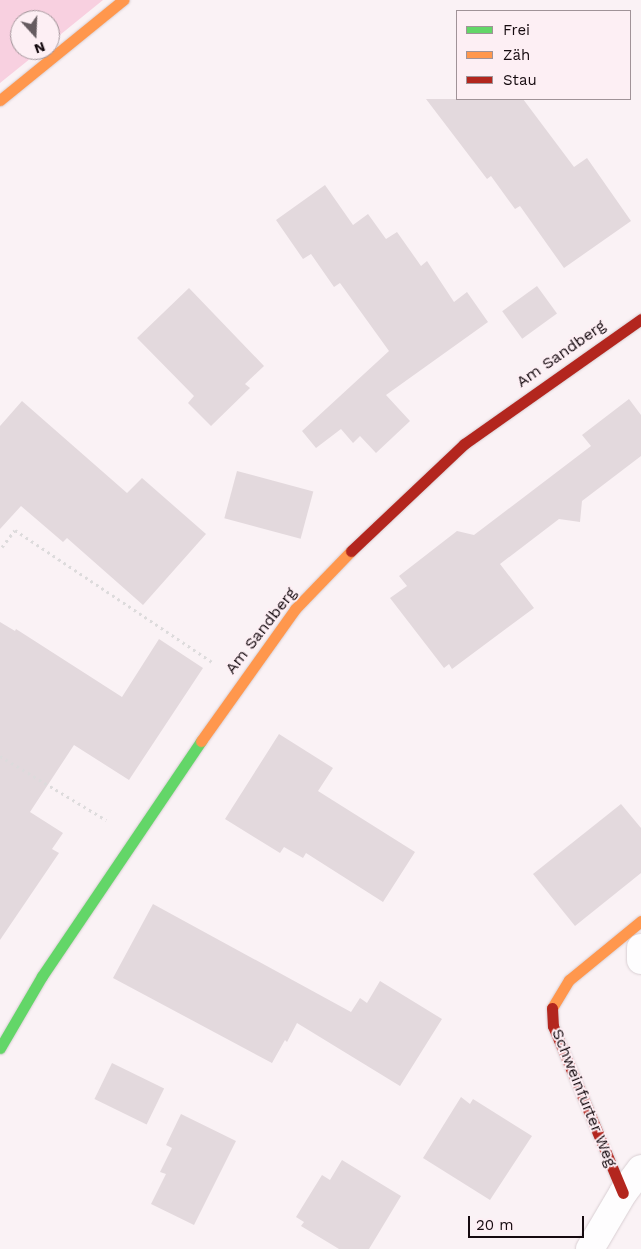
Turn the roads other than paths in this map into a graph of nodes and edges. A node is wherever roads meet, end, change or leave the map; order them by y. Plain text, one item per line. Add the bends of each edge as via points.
1 (123, 0) edge
2 (0, 100) edge
3 (641, 318) edge
4 (641, 921) edge
5 (641, 948) edge
6 (641, 960) edge
7 (0, 1048) edge
8 (641, 1169) edge
9 (622, 1193) junction
10 (590, 1249) edge

1 - 2 street
3 - 7 street, Am Sandberg via 464,444 412,490 295,609 241,682 42,976
4 - 9 street, Schweinfurter Weg via 569,980 552,1005 553,1026
5 - 6 street
8 - 9 street, Schweinfurter Weg
9 - 10 street, Schweinfurter Weg

